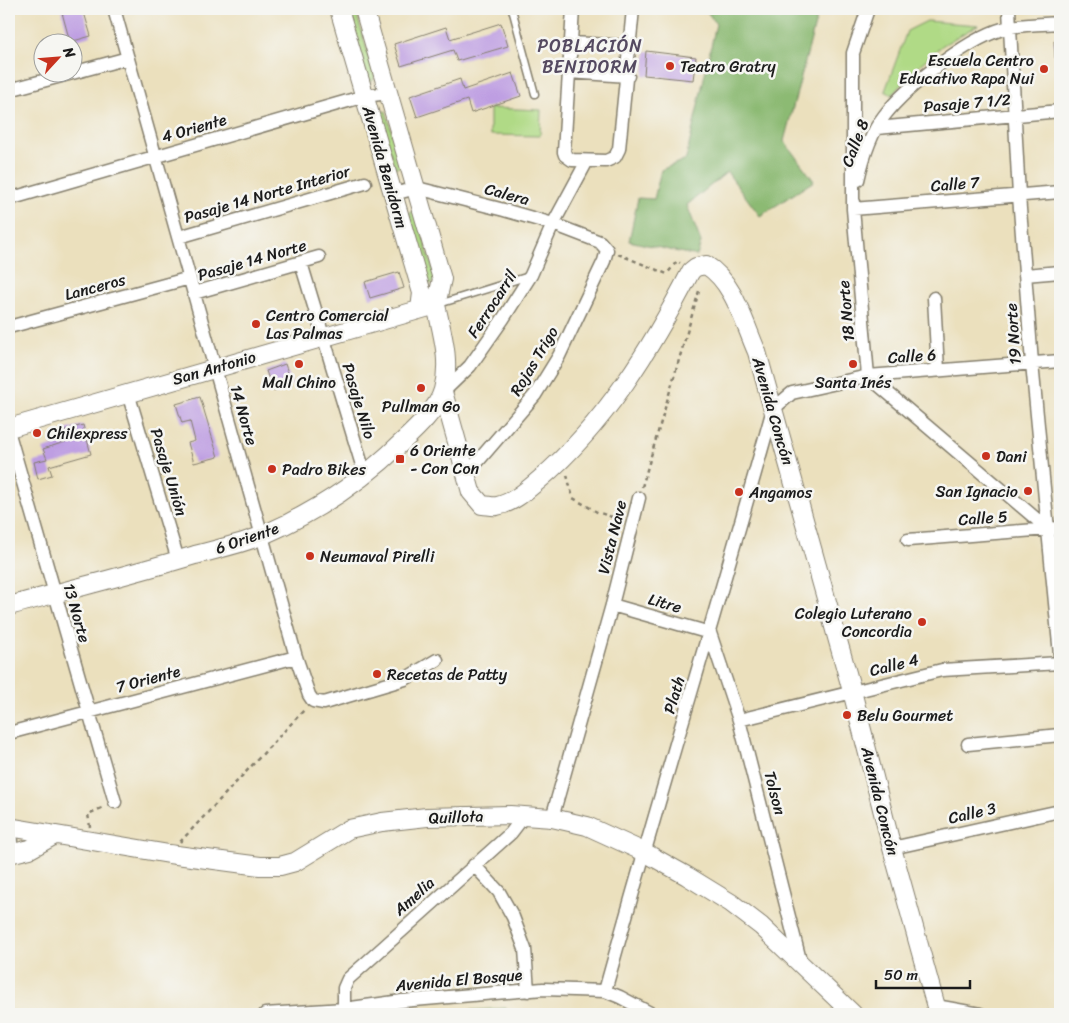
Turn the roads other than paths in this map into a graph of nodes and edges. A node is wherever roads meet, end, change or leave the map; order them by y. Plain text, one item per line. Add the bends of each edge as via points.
1 (114, 9) edge
2 (339, 9) edge
3 (364, 9) edge
4 (512, 9) edge
5 (573, 9) edge
6 (633, 9) edge
7 (868, 9) edge
8 (1009, 9) edge
9 (1060, 23) edge
10 (1010, 27) junction
11 (571, 43) junction
12 (630, 46) junction
13 (128, 58) junction
14 (570, 72) junction
15 (628, 76) junction
16 (9, 90) edge
17 (388, 93) junction
18 (535, 94) dead end
19 (365, 96) junction
20 (1060, 111) edge
21 (1016, 115) junction
22 (877, 128) junction
23 (156, 156) junction
24 (587, 161) junction
25 (365, 183) dead end
26 (417, 188) junction
27 (1060, 192) edge
28 (393, 194) junction
29 (1019, 196) junction
30 (9, 198) edge
31 (853, 209) junction
32 (553, 224) junction
33 (179, 237) junction
34 (607, 250) joint
35 (320, 257) dead end
36 (301, 263) junction
37 (1060, 272) edge
38 (531, 275) junction
39 (1025, 275) junction
40 (190, 278) junction
41 (194, 293) junction
42 (934, 298) dead end
43 (428, 307) junction
44 (9, 327) edge
45 (323, 338) junction
46 (1060, 361) edge
47 (1032, 363) junction
48 (214, 368) junction
49 (938, 370) junction
50 (868, 376) junction
51 (442, 392) junction
52 (128, 393) junction
53 (773, 409) junction
54 (9, 428) edge
55 (9, 434) edge
56 (365, 475) junction
57 (466, 475) junction
58 (639, 498) road end
59 (1054, 529) edge
60 (262, 536) junction
61 (908, 540) dead end
62 (178, 560) junction
63 (55, 594) junction
64 (612, 605) junction
65 (9, 606) edge
66 (710, 633) junction
67 (1060, 656) edge
68 (296, 657) junction
69 (437, 660) dead end
70 (1060, 662) edge
71 (852, 692) junction
72 (88, 711) junction
73 (739, 720) junction
74 (9, 733) edge
75 (1060, 735) edge
76 (968, 744) dead end
77 (115, 802) road end
78 (1060, 810) edge
79 (524, 816) junction
80 (552, 818) junction
81 (9, 827) edge
82 (55, 836) junction
83 (892, 848) junction
84 (9, 850) edge
85 (644, 852) junction
86 (9, 854) edge
87 (474, 864) junction
88 (801, 964) junction
89 (528, 991) junction
90 (605, 991) junction
91 (344, 1009) junction
92 (937, 1010) edge
93 (265, 1014) edge
94 (652, 1014) edge
95 (853, 1014) edge
96 (980, 1014) edge

1 - 13 street, 14 Norte
2 - 19 main road, Avenida Benidorm
3 - 17 main road, Avenida Benidorm
4 - 18 lane
5 - 11 street
6 - 12 street
7 - 31 street, 18 Norte via 853,53
8 - 10 street, 19 Norte
9 - 10 street, Calle 8
10 - 21 street, 19 Norte
10 - 22 street, Calle 8 via 976,42 928,73 902,96
11 - 12 street
11 - 14 street
12 - 15 street
13 - 16 street
13 - 23 street, 14 Norte
14 - 15 street
14 - 24 street via 564,152 572,160
15 - 24 street via 618,154 611,160
17 - 19 street, 4 Oriente
17 - 26 main road, Avenida Benidorm
19 - 23 street, 4 Oriente
19 - 28 main road, Avenida Benidorm
20 - 21 street, Pasaje 7 1/2
21 - 22 street, Pasaje 7 1/2
21 - 29 street, 19 Norte
22 - 31 street, Calle 8 via 861,165
23 - 30 street, 4 Oriente
23 - 33 street, 14 Norte
24 - 32 street, Ferrocarril
25 - 33 street, Pasaje 14 Norte Interior
26 - 28 street, Calera
26 - 32 street, Calera
26 - 43 main road, Avenida Benidorm via 442,279
27 - 29 street, Calle 7
28 - 43 main road, Avenida Benidorm
29 - 31 street, Calle 7
29 - 39 street, 19 Norte
31 - 50 street, 18 Norte
32 - 34 street, Calera via 600,242
32 - 38 street, Ferrocarril
33 - 40 street, 14 Norte
34 - 57 street, Rojas Trigo via 559,356 535,395
35 - 36 street, Pasaje 14 Norte
36 - 41 street, Pasaje 14 Norte
36 - 45 street, Pasaje Nilo
37 - 39 street
38 - 43 lane
38 - 51 street, Ferrocarril via 470,366
39 - 47 street, 19 Norte
40 - 41 street, 14 Norte
40 - 44 street, Lanceros
41 - 48 street, 14 Norte
42 - 49 street
43 - 45 main road, San Antonio
43 - 51 main road, Avenida Benidorm via 446,348 447,369
45 - 48 main road, San Antonio
45 - 56 street, Pasaje Nilo
46 - 47 street, Calle 6
47 - 49 street, Calle 6
47 - 59 street, 19 Norte
48 - 52 main road, San Antonio
48 - 60 street, 14 Norte
49 - 50 street, Calle 6
50 - 53 street, Calle 6 via 792,393
50 - 59 street
51 - 56 main road, 6 Oriente via 429,414 411,434
51 - 57 main road
52 - 54 main road, San Antonio
52 - 62 street, Pasaje Unión
53 - 57 main road, Avenida Concón via 756,352 735,301 716,271 698,268 650,346 601,414 562,459 528,490 496,506 482,505 471,492
53 - 66 street, Plath
53 - 71 main road, Avenida Concón
55 - 63 street, 13 Norte
56 - 60 main road, 6 Oriente
58 - 64 street, Vista Nave
59 - 61 street, Calle 5
59 - 67 street, 19 Norte
60 - 62 main road, 6 Oriente
60 - 68 street, 14 Norte
62 - 63 main road, 6 Oriente
63 - 65 main road, 6 Oriente
63 - 72 street, 13 Norte
64 - 66 street, Litre
64 - 80 street, Vista Nave
66 - 73 street, Tolson
66 - 85 street, Plath
68 - 69 street, 14 Norte via 309,695 313,700 324,703 387,686
68 - 72 street, 7 Oriente
70 - 71 street, Calle 4 via 942,670
71 - 73 street, Calle 4
71 - 83 main road, Avenida Concón
72 - 74 street, 7 Oriente
72 - 77 street, 13 Norte
73 - 88 street, Tolson
75 - 76 street
78 - 83 street, Calle 3
79 - 80 main road, Quillota
79 - 82 main road, Quillota via 427,818 365,824 349,829 295,862 280,866 169,854
79 - 87 street, Amelia via 511,833
80 - 85 main road, Quillota via 587,826
81 - 82 main road, Quillota
81 - 84 street
82 - 86 main road via 30,849
83 - 92 main road, Avenida Concón
85 - 88 main road, Quillota via 731,903
85 - 90 street, Plath
87 - 89 street via 499,892 513,917 525,949
87 - 91 street, Amelia via 348,979 344,988
88 - 95 main road, Quillota
89 - 90 street, Avenida El Bosque
89 - 91 street, Avenida El Bosque
90 - 94 street, Avenida El Bosque
91 - 93 street, Avenida El Bosque
92 - 96 street

